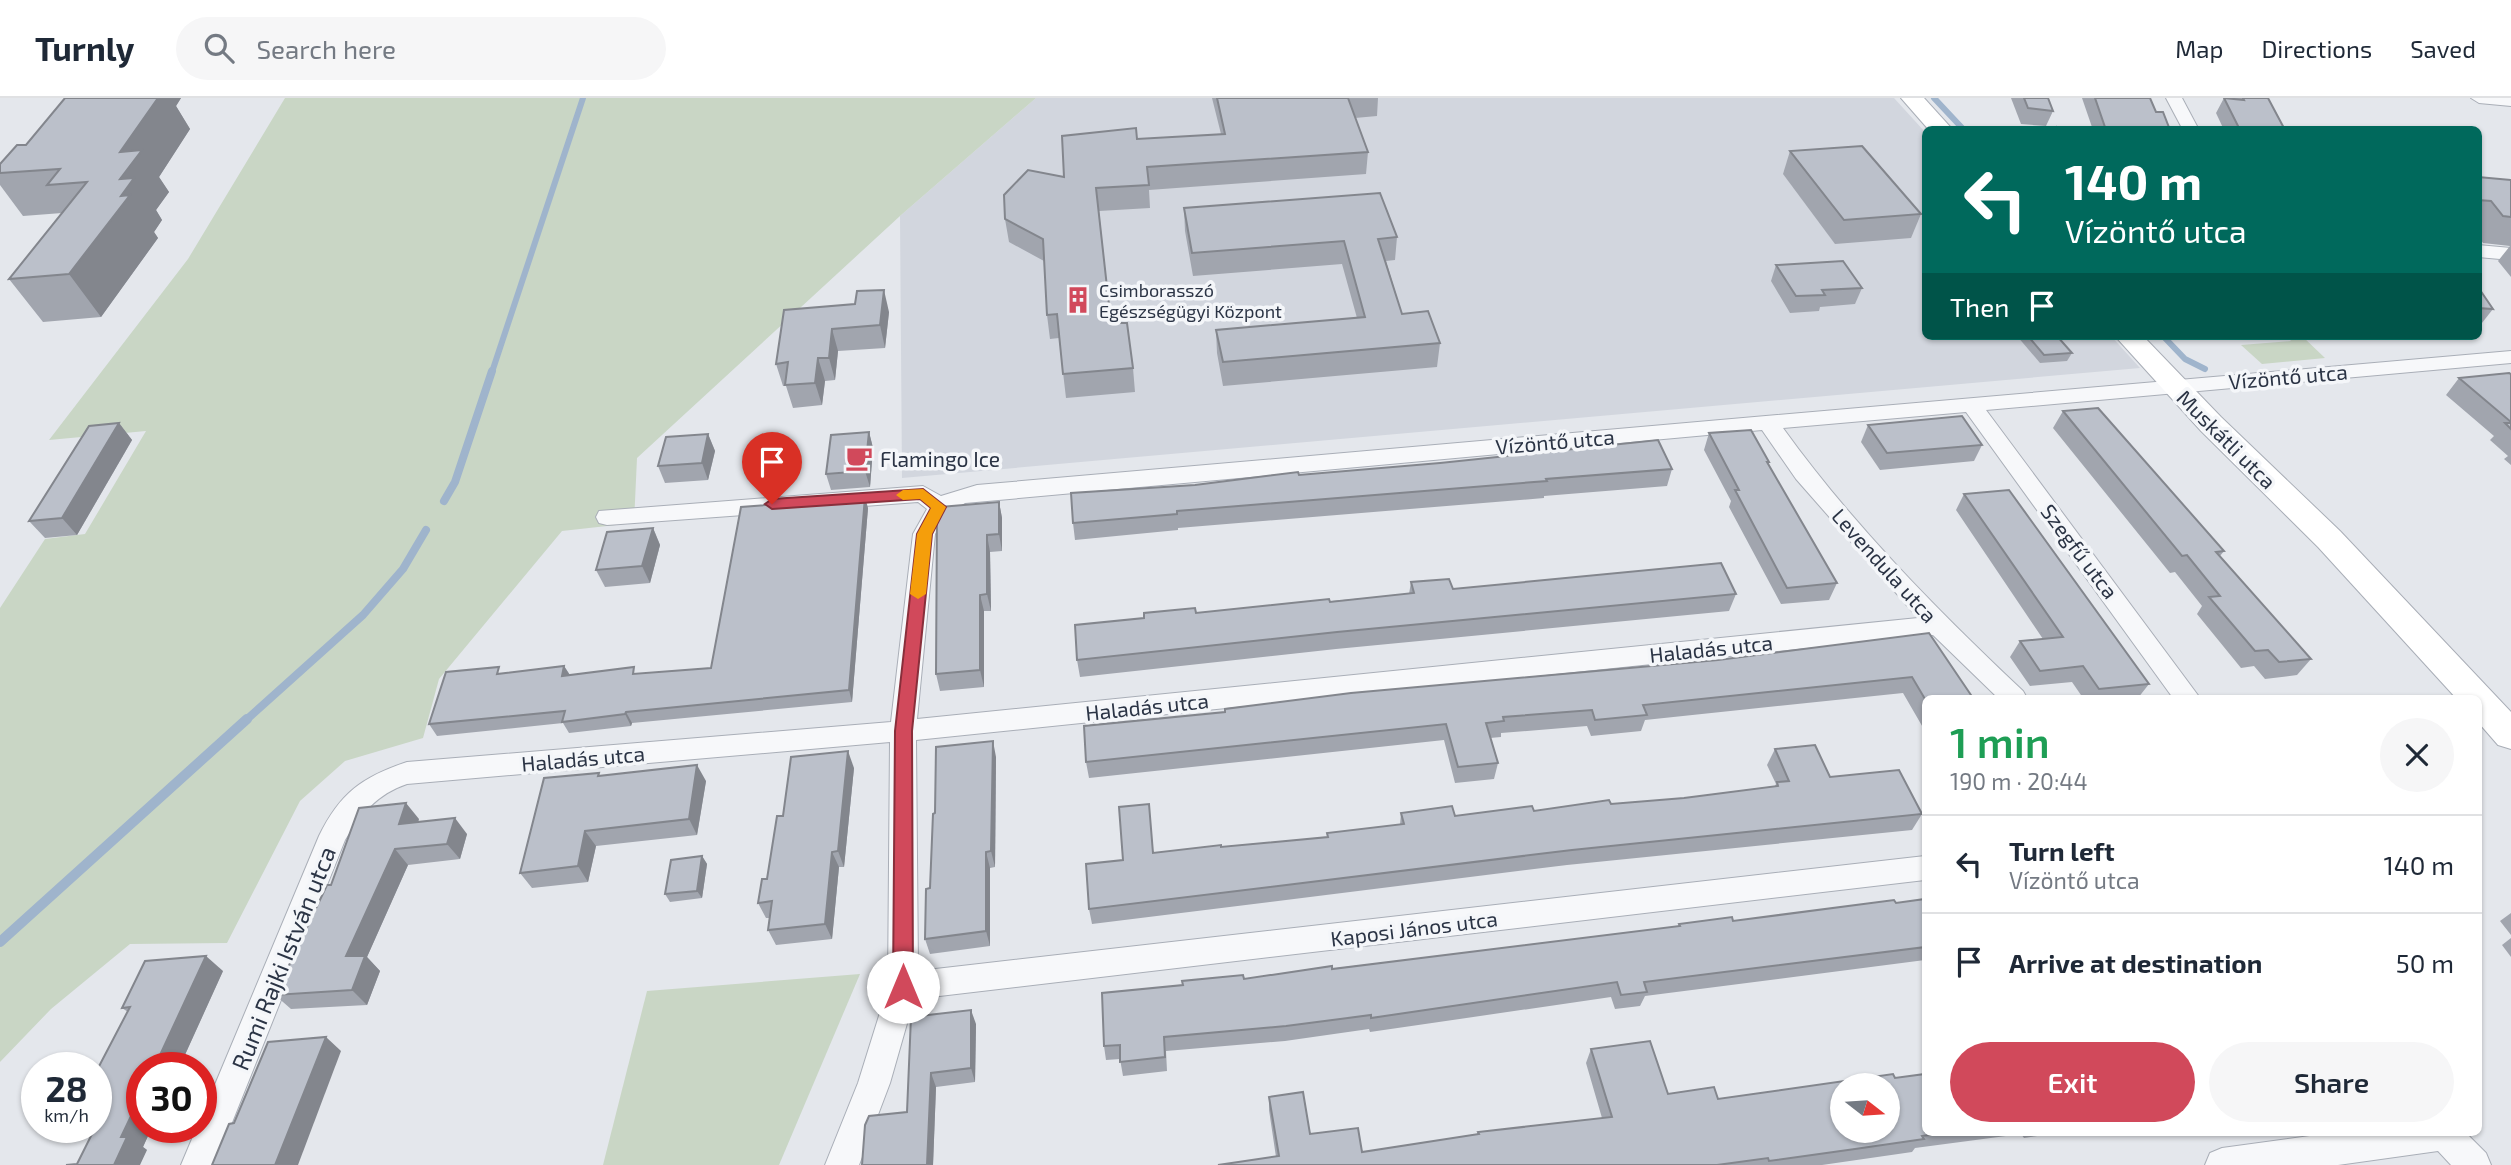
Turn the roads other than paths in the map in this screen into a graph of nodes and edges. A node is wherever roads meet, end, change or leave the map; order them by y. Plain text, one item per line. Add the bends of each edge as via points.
1 (1912, 98) edge
2 (2174, 98) edge
3 (2479, 98) edge
4 (2511, 101) edge
5 (1938, 126) edge
6 (2188, 126) edge
7 (2482, 251) edge
8 (2511, 254) edge
9 (2133, 340) edge
10 (2151, 340) edge
11 (2509, 360) edge
12 (2185, 385) junction
13 (1971, 404) junction
14 (1767, 422) junction
15 (939, 507) junction
16 (607, 517) dead end
17 (1938, 625) junction
18 (2011, 695) edge
19 (2185, 695) edge
20 (2474, 695) edge
21 (2482, 703) edge
22 (904, 731) junction
23 (2511, 735) edge
24 (360, 795) joint
25 (1922, 868) edge
26 (903, 987) junction
27 (2421, 1136) edge
28 (2445, 1136) edge
29 (198, 1165) edge
30 (842, 1165) edge
31 (2222, 1165) edge
32 (2474, 1165) edge

1 - 5 main road
2 - 6 street
3 - 4 street
7 - 8 street
9 - 12 main road, Muskátli utca
10 - 12 main road, Muskátli utca
11 - 12 street, Vízöntő utca
12 - 13 street, Vízöntő utca
12 - 20 main road, Muskátli utca
13 - 14 street, Vízöntő utca
13 - 19 street, Szegfű utca
14 - 15 street, Vízöntő utca via 977,493 956,497
14 - 17 street, Levendula utca via 1804,474
15 - 16 street via 923,494
15 - 22 street via 924,534
17 - 18 street, Levendula utca
17 - 22 street, Haladás utca
21 - 23 main road, Muskátli utca
22 - 24 street, Haladás utca via 407,773 382,780
22 - 26 street
24 - 29 street, Rumi Rajki István utca via 333,836
25 - 26 street, Kaposi János utca
26 - 30 street via 874,1083
27 - 31 street
28 - 32 street

